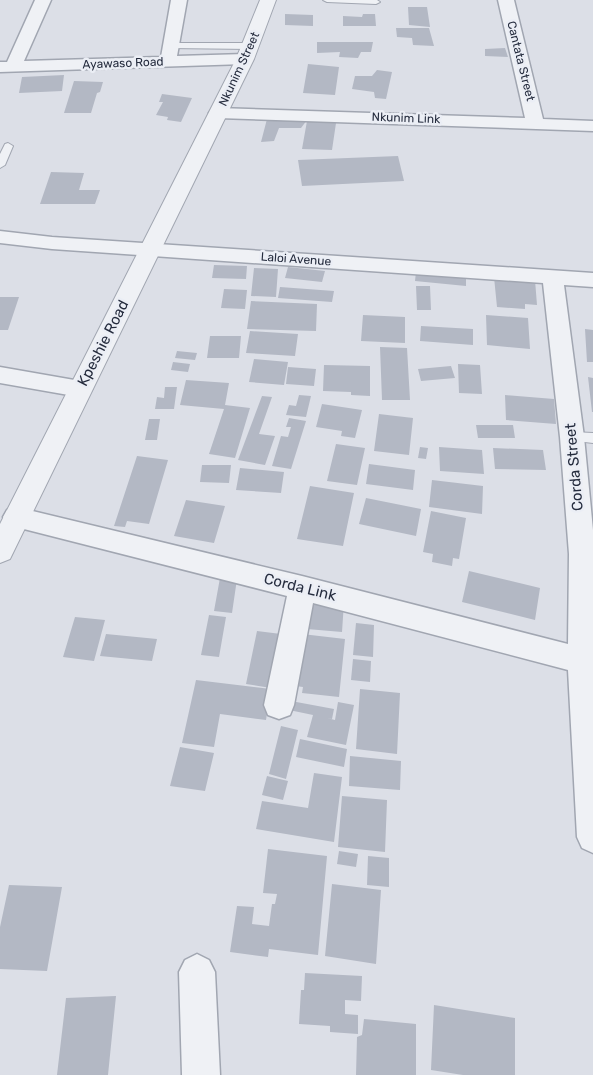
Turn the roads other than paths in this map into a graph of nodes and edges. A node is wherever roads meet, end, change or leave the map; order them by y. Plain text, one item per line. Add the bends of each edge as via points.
1 (43, 0) edge
2 (179, 0) edge
3 (268, 0) edge
4 (326, 0) edge
5 (506, 0) edge
6 (376, 2) dead end
7 (248, 52) junction
8 (170, 54) junction
9 (7, 67) edge
10 (218, 113) junction
11 (535, 122) junction
12 (593, 126) edge
13 (206, 136) joint
14 (8, 146) dead end
15 (0, 165) edge
16 (0, 237) edge
17 (150, 249) junction
18 (553, 277) junction
19 (593, 280) edge
20 (0, 375) edge
21 (80, 389) junction
22 (582, 437) edge
23 (16, 518) junction
24 (0, 551) edge
25 (588, 554) edge
26 (302, 588) junction
27 (582, 660) junction
28 (279, 705) dead end
29 (593, 837) edge
30 (197, 972) dead end
31 (201, 1075) edge

1 - 9 street
2 - 8 street
3 - 7 street, Nkunim Street
4 - 6 lane
5 - 11 street, Cantata Street
7 - 8 street, Ayawaso Road
7 - 10 street, Nkunim Street
8 - 9 street, Ayawaso Road
10 - 11 street, Nkunim Link
10 - 13 street, Nkunim Street
11 - 12 street, Nkunim Link
13 - 17 street, Kpeshie Road
14 - 15 lane
16 - 17 street, Laloi Avenue
17 - 18 street, Laloi Avenue
17 - 21 street, Kpeshie Road
18 - 19 street, Laloi Avenue
18 - 22 street, Corda Street
20 - 21 street
21 - 23 street, Kpeshie Road
22 - 25 street, Corda Street
23 - 24 street, Kpeshie Road
23 - 26 street, Corda Link
25 - 27 street, Corda Street
26 - 27 street, Corda Link
26 - 28 street
27 - 29 street, Corda Street
30 - 31 street

